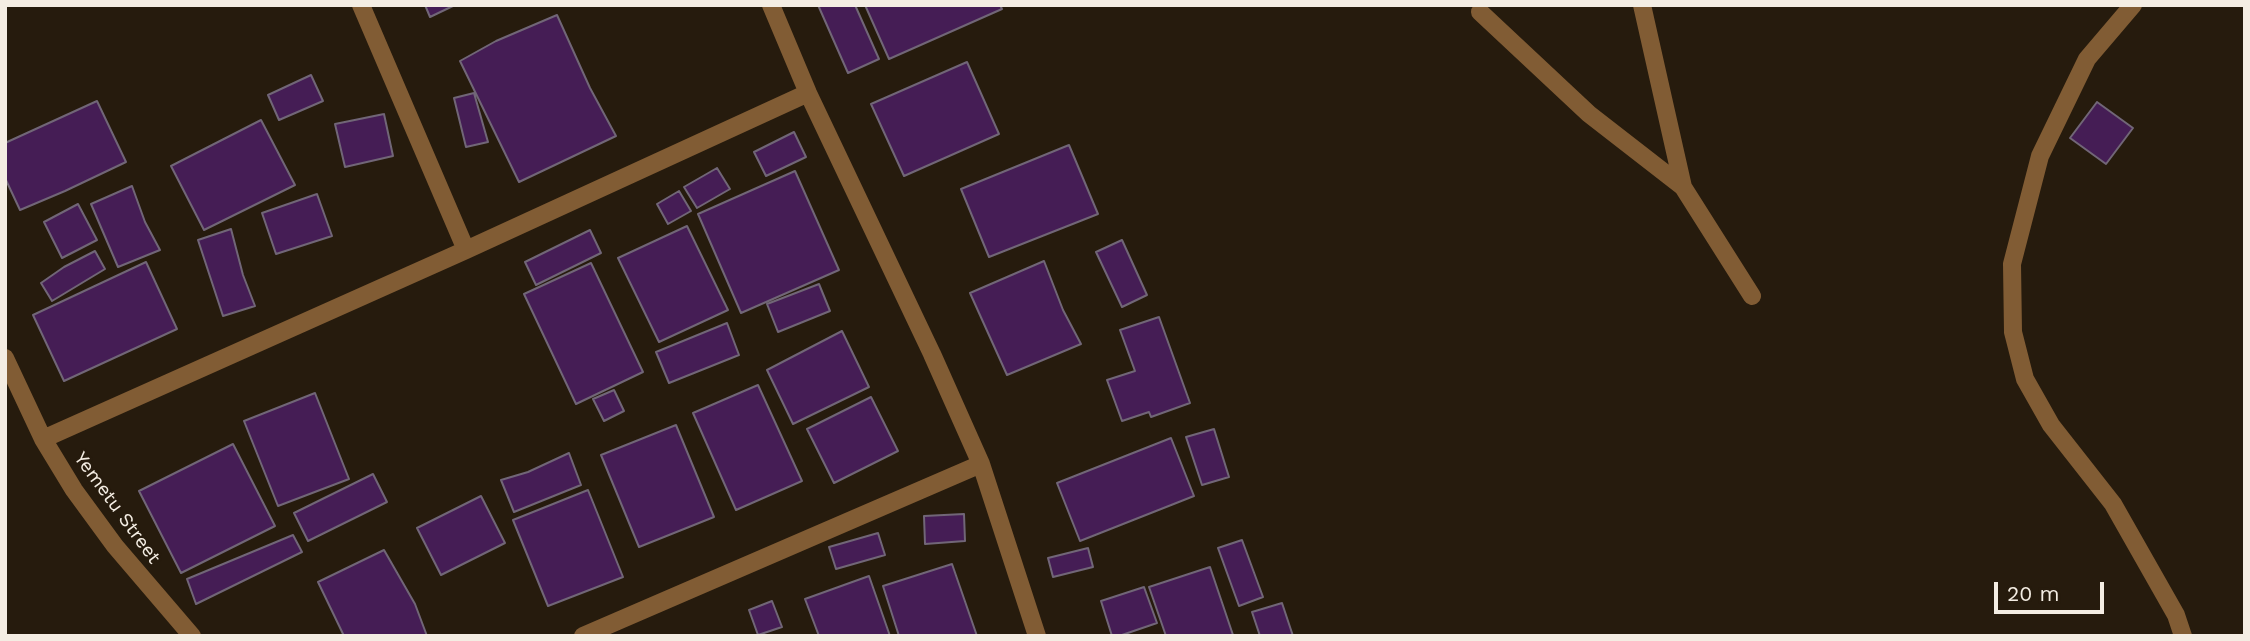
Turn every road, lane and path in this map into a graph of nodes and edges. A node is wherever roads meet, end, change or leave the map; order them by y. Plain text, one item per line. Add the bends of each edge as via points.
1 (361, 5) edge
2 (771, 5) edge
3 (1642, 5) edge
4 (2133, 5) edge
5 (1480, 12) dead end
6 (808, 93) junction
7 (1682, 187) junction
8 (466, 250) junction
9 (1752, 296) dead end
10 (5, 358) edge
11 (43, 439) junction
12 (981, 464) junction
13 (192, 636) edge
14 (583, 636) edge
15 (1037, 636) edge
16 (2183, 636) edge

1 - 8 street
2 - 6 street
3 - 7 street
4 - 16 street via 2087,59 2039,156 2011,264 2013,332 2025,379 2051,425 2113,504 2176,615
5 - 7 street via 1589,114
6 - 8 street
6 - 12 street
7 - 9 street
8 - 11 street
10 - 11 street, Yemetu Street
11 - 13 street, Yemetu Street via 107,534
12 - 14 street
12 - 15 street

